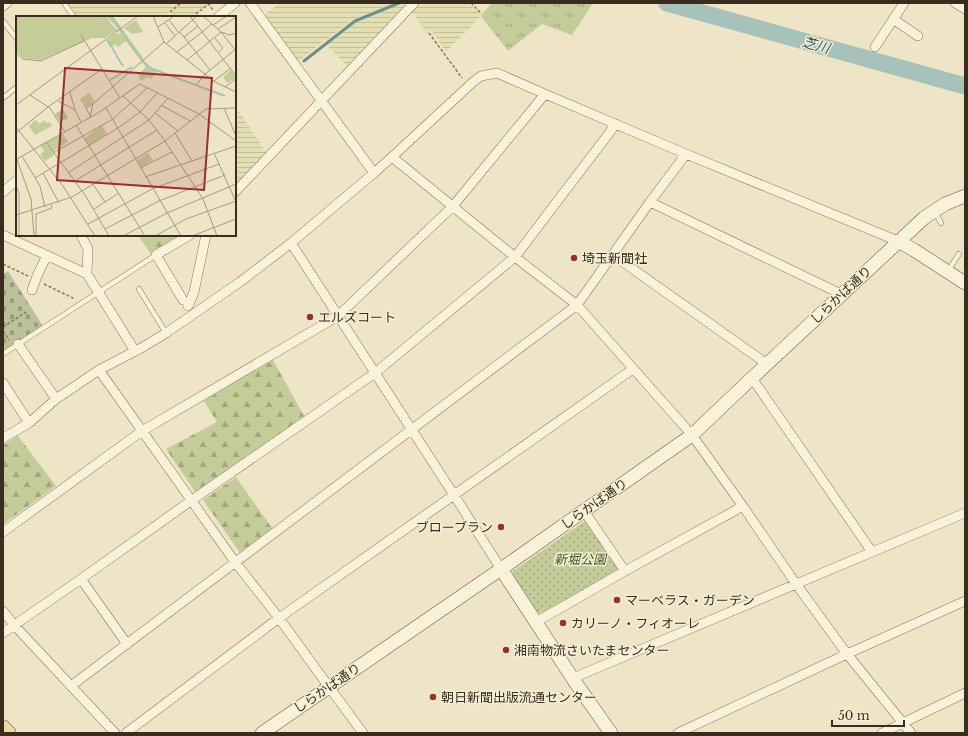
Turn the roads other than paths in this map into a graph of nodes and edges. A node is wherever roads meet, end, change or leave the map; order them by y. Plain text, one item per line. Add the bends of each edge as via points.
1 (7, 3) edge
2 (64, 3) edge
3 (235, 3) edge
4 (250, 3) edge
5 (414, 3) edge
6 (904, 3) edge
7 (956, 3) edge
8 (3, 6) edge
9 (965, 9) edge
10 (73, 16) edge
11 (219, 16) edge
12 (893, 19) junction
13 (3, 21) edge
14 (918, 36) dead end
15 (16, 38) edge
16 (875, 47) dead end
17 (16, 88) edge
18 (545, 94) junction
19 (3, 98) edge
20 (321, 100) junction
21 (616, 124) junction
22 (686, 154) junction
23 (392, 157) junction
24 (374, 173) junction
25 (16, 181) edge
26 (236, 191) edge
27 (3, 192) edge
28 (965, 196) edge
29 (650, 202) junction
30 (452, 206) junction
31 (934, 211) junction
32 (941, 223) dead end
33 (3, 235) edge
34 (82, 236) edge
35 (188, 236) edge
36 (206, 236) edge
37 (898, 241) junction
38 (291, 243) junction
39 (959, 254) dead end
40 (156, 255) junction
41 (613, 255) junction
42 (47, 256) junction
43 (515, 257) junction
44 (947, 272) junction
45 (87, 274) junction
46 (965, 283) edge
47 (140, 289) dead end
48 (32, 290) dead end
49 (98, 292) junction
50 (842, 294) junction
51 (190, 302) junction
52 (577, 306) junction
53 (192, 315) junction
54 (338, 316) junction
55 (166, 333) junction
56 (16, 346) junction
57 (135, 351) junction
58 (3, 354) edge
59 (767, 364) junction
60 (633, 369) junction
61 (99, 370) junction
62 (375, 373) junction
63 (752, 378) junction
64 (3, 383) edge
65 (56, 399) junction
66 (29, 423) junction
67 (412, 429) junction
68 (142, 431) junction
69 (692, 435) junction
70 (3, 438) edge
71 (454, 495) junction
72 (192, 500) junction
73 (742, 505) junction
74 (584, 511) junction
75 (965, 513) edge
76 (3, 532) edge
77 (872, 552) junction
78 (235, 562) junction
79 (501, 569) junction
80 (625, 571) junction
81 (81, 579) junction
82 (796, 584) junction
83 (965, 601) edge
84 (3, 611) edge
85 (279, 618) junction
86 (536, 622) junction
87 (14, 625) junction
88 (3, 633) edge
89 (127, 644) junction
90 (847, 654) junction
91 (573, 678) junction
92 (71, 686) junction
93 (329, 687) junction
94 (965, 693) edge
95 (903, 723) junction
96 (3, 727) edge
97 (9, 733) edge
98 (115, 733) edge
99 (126, 733) edge
100 (262, 733) edge
101 (363, 733) edge
102 (611, 733) edge
103 (678, 733) edge
104 (882, 733) edge
105 (911, 733) edge

1 - 8 street
2 - 10 lane
3 - 11 street
4 - 20 street
5 - 20 street
6 - 12 street
7 - 9 street
12 - 14 street
12 - 16 street
13 - 15 lane
17 - 19 lane
18 - 21 street
18 - 23 street via 497,73 481,76
18 - 30 street
20 - 24 street
20 - 26 street
21 - 22 street
21 - 43 street
22 - 29 street
22 - 37 street
23 - 24 street
23 - 30 street
24 - 38 street
25 - 27 street
28 - 31 street, しらかば通り
29 - 41 street
29 - 50 street
30 - 43 street
30 - 54 street
31 - 32 lane
31 - 37 street, しらかば通り
33 - 42 street
34 - 45 street via 88,249
35 - 40 street
36 - 51 street
37 - 44 street
37 - 50 street, しらかば通り
38 - 53 street
38 - 54 street
39 - 44 lane
40 - 49 lane
40 - 51 street via 182,300
41 - 52 street
41 - 59 street
42 - 45 street
42 - 48 street
43 - 52 street
43 - 62 street
44 - 46 street
45 - 49 street
47 - 55 lane
49 - 56 lane
49 - 57 street
50 - 59 street, しらかば通り
51 - 53 street via 188,307
52 - 60 street
52 - 67 street
53 - 55 street
54 - 62 street
54 - 68 street
55 - 57 street
56 - 58 lane
56 - 65 street
57 - 61 street
59 - 63 street, しらかば通り
60 - 69 street
60 - 71 street
61 - 65 street
61 - 68 street
62 - 67 street
62 - 72 street
63 - 69 street, しらかば通り
63 - 77 street
64 - 66 street
65 - 66 street
66 - 70 street
67 - 71 street
67 - 78 street
68 - 72 street
68 - 76 street
69 - 73 street
69 - 74 street, しらかば通り
71 - 79 street
71 - 85 street
72 - 78 street
72 - 81 street
73 - 80 street
73 - 82 street
74 - 79 street, しらかば通り
74 - 80 street
75 - 77 street
77 - 82 street
78 - 85 street
78 - 89 street
79 - 86 street
79 - 93 street, しらかば通り
80 - 86 street
81 - 87 street
81 - 89 street
82 - 90 street
82 - 91 street
83 - 90 street
84 - 87 street
85 - 93 street
85 - 99 street
86 - 91 street
87 - 88 street
87 - 92 street
89 - 92 street
90 - 95 street
90 - 103 street
91 - 102 street
92 - 98 street
93 - 100 street, しらかば通り
93 - 101 street
94 - 95 street
95 - 104 street
95 - 105 street
96 - 97 main road

